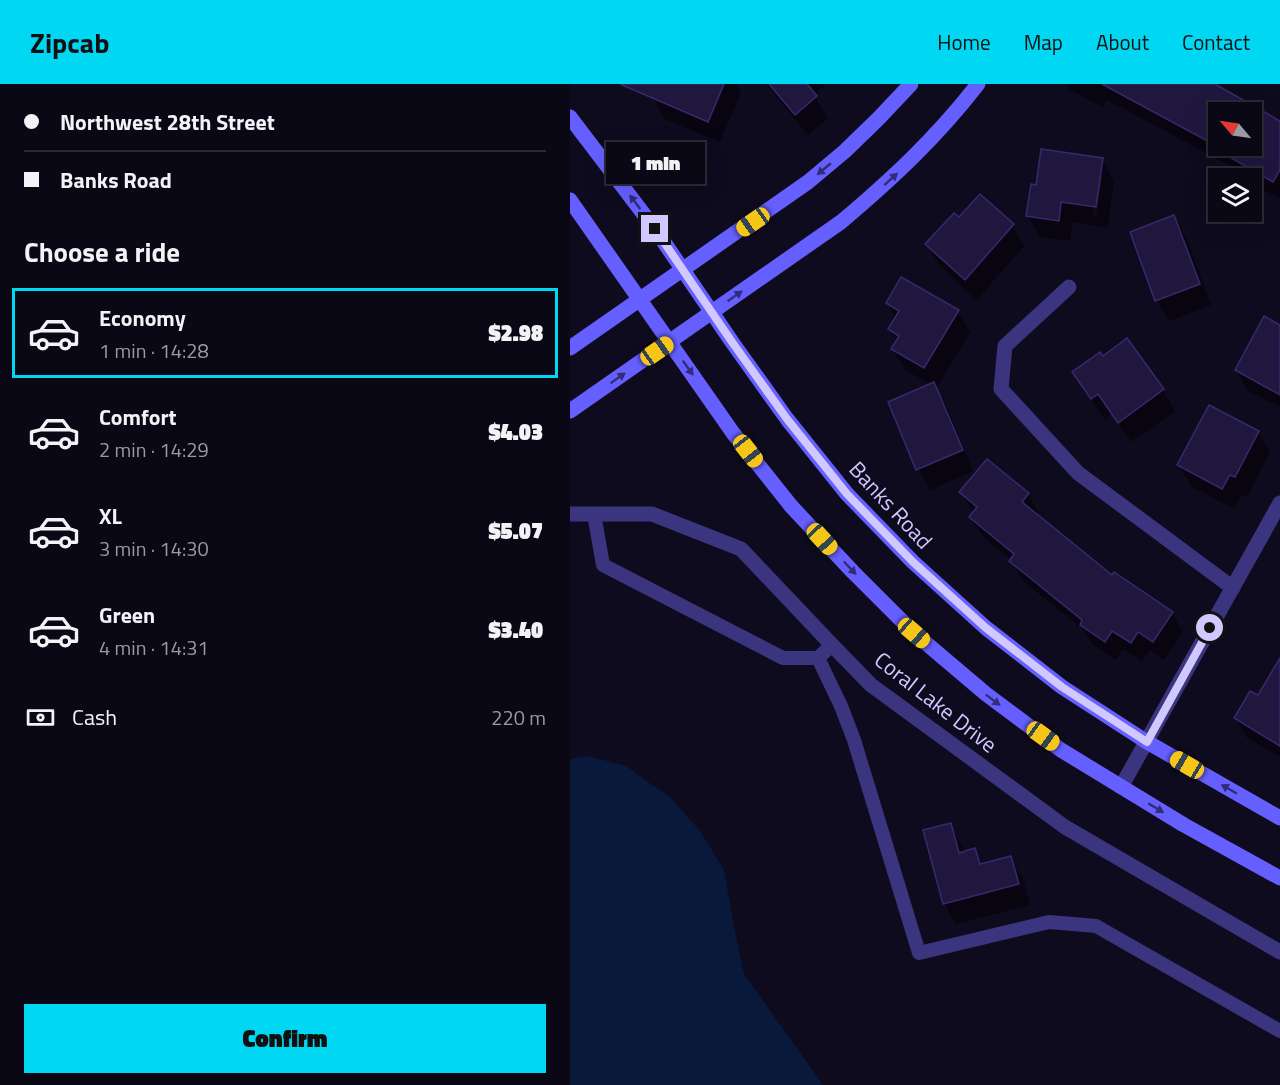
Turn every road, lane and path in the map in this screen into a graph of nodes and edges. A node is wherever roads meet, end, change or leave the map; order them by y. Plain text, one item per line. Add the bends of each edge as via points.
1 (911, 84) edge
2 (978, 84) edge
3 (570, 117) edge
4 (570, 200) edge
5 (683, 270) junction
6 (1069, 287) dead end
7 (640, 300) junction
8 (712, 313) junction
9 (670, 342) junction
10 (570, 348) edge
11 (570, 411) edge
12 (1280, 503) edge
13 (570, 514) edge
14 (594, 514) junction
15 (1233, 588) junction
16 (832, 645) junction
17 (818, 658) junction
18 (1147, 742) junction
19 (1121, 787) junction
20 (1280, 818) edge
21 (1280, 878) edge
22 (1280, 952) edge
23 (1280, 1031) edge

1 -> 5 street via 862,135 808,182
8 -> 2 street via 841,222 876,192 912,159
5 -> 3 street, Banks Road
4 - 7 street
5 - 7 street
5 - 8 street, Banks Road
6 - 15 street via 1005,346 1001,388 1078,473
7 - 9 street
7 - 10 street
8 - 9 street
8 - 18 street, Banks Road via 787,419 847,494 913,562 986,628 1062,687
11 -> 9 street
9 -> 19 street via 733,433 791,506 914,633 986,694 1062,750
12 - 15 street
13 - 14 street, Coral Lake Drive
14 - 16 street, Coral Lake Drive via 652,514 741,549
14 - 17 lane via 603,564 783,658
15 - 18 street
16 - 17 lane
16 - 22 street, Coral Lake Drive via 872,685 1065,827
17 - 23 lane via 854,740 919,953 1049,922 1096,926
18 - 19 street
20 -> 18 street, Banks Road
19 -> 21 street

